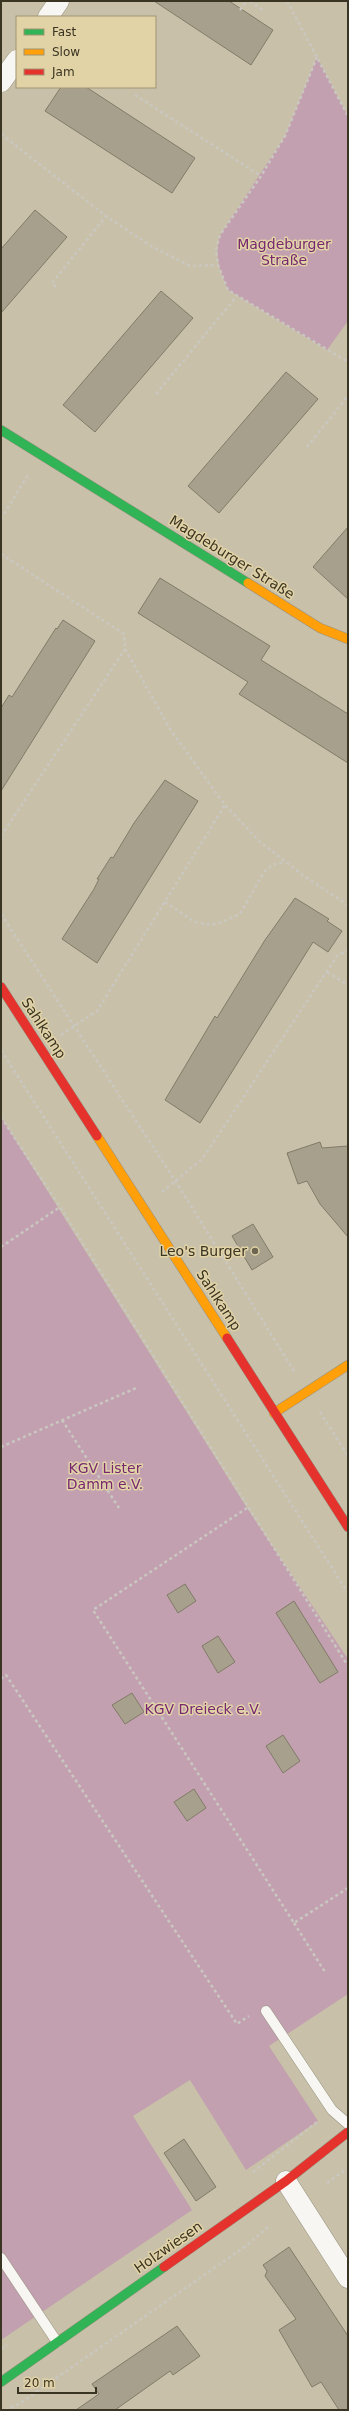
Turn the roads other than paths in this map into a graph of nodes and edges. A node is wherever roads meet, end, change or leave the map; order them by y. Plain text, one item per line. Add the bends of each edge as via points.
1 (59, 1) edge
2 (49, 16) edge
3 (16, 61) edge
4 (1, 82) edge
5 (1, 430) edge
6 (348, 639) edge
7 (1, 987) edge
8 (348, 1365) edge
9 (274, 1413) junction
10 (348, 1528) edge
11 (266, 2011) road end
12 (348, 2124) edge
13 (348, 2132) edge
14 (286, 2181) junction
15 (1, 2258) edge
16 (348, 2278) edge
17 (57, 2342) junction
18 (1, 2382) edge

1 - 2 street
3 - 4 street
5 - 6 street, Magdeburger Straße via 320,628
7 - 9 street, Sahlkamp
8 - 9 street
9 - 10 street, Sahlkamp
11 - 12 lane via 332,2110
13 - 14 street, Holzwiesen
14 - 16 street
14 - 17 street, Holzwiesen
15 - 17 lane
17 - 18 street, Holzwiesen

